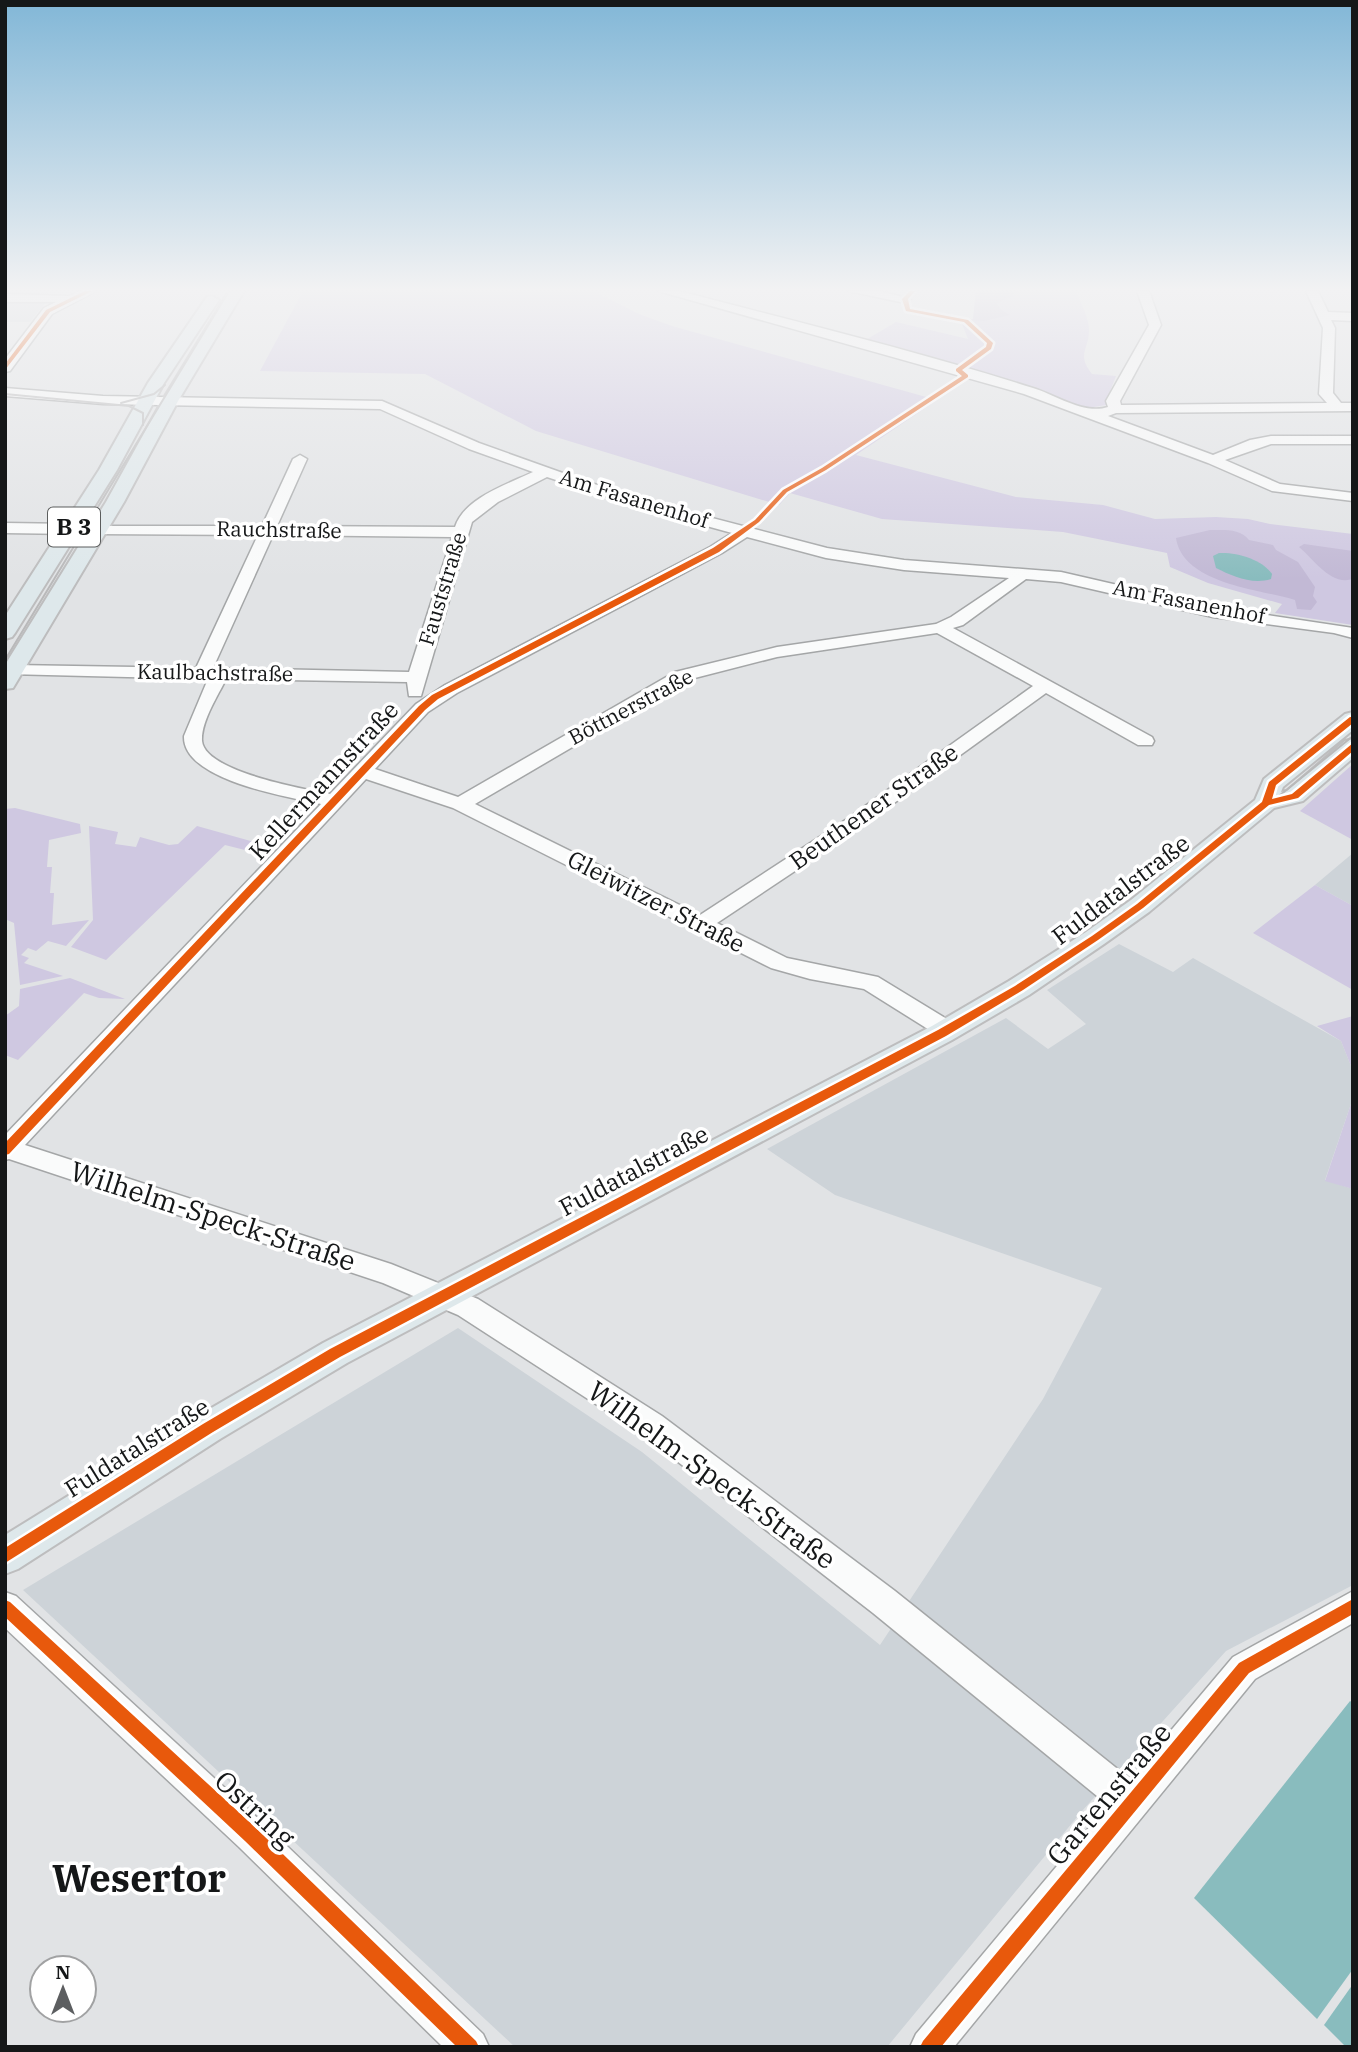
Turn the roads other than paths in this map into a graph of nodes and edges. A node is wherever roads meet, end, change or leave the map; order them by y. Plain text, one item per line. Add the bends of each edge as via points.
1 (152, 387) edge
2 (179, 387) edge
3 (1010, 387) edge
4 (1121, 387) edge
5 (1327, 387) edge
6 (5, 395) edge
7 (170, 401) junction
8 (1337, 407) junction
9 (1353, 407) edge
10 (137, 408) junction
11 (1115, 409) junction
12 (1097, 415) junction
13 (1353, 440) edge
14 (300, 459) dead end
15 (1213, 460) junction
16 (545, 472) junction
17 (1353, 497) edge
18 (5, 528) edge
19 (73, 529) junction
20 (99, 529) junction
21 (268, 530) junction
22 (459, 532) junction
23 (743, 532) junction
24 (1022, 572) junction
25 (940, 628) junction
26 (5, 633) edge
27 (1353, 633) edge
28 (211, 672) junction
29 (9, 676) edge
30 (416, 677) junction
31 (1043, 687) junction
32 (422, 708) junction
33 (1353, 719) edge
34 (1145, 741) dead end
35 (1353, 747) edge
36 (364, 772) junction
37 (334, 801) junction
38 (1266, 803) junction
39 (460, 804) junction
40 (702, 923) junction
41 (947, 1030) junction
42 (6, 1150) edge
43 (443, 1297) junction
44 (5, 1556) edge
45 (1353, 1605) edge
46 (5, 1607) edge
47 (1131, 1802) junction
48 (470, 2047) edge
49 (929, 2047) edge

1 - 10 main road, B 3
2 - 7 main road, B 3
3 - 12 street
4 - 11 street via 1113,401
5 - 8 street via 1326,394
6 - 10 street
6 - 10 street
7 - 10 street, Am Fasanenhof
7 - 16 street, Am Fasanenhof via 382,405
7 - 20 main road, B 3
8 - 9 street
8 - 11 street
10 - 19 main road, B 3
11 - 12 street
12 - 15 street
13 - 15 street via 1271,440
14 - 21 street
15 - 17 street via 1277,488
16 - 22 street, Fauststraße via 475,509
16 - 23 street, Am Fasanenhof
18 - 19 street
19 - 26 main road, B 3
20 - 21 street, Rauchstraße
20 - 29 main road, B 3
21 - 22 street, Rauchstraße
21 - 28 street
22 - 30 street, Fauststraße
23 - 24 street, Am Fasanenhof via 852,559
23 - 32 street, Kellermannstraße
24 - 25 street, Böttnerstraße via 1017,580
24 - 27 street, Am Fasanenhof via 1213,612
25 - 31 street
25 - 39 street, Böttnerstraße via 746,659 681,676
28 - 29 street, Kaulbachstraße
28 - 30 street, Kaulbachstraße
28 - 37 street via 194,732 193,745 200,758 233,775
30 - 32 street, Fauststraße via 416,696
31 - 34 street
31 - 40 street, Beuthener Straße via 854,823
32 - 36 street, Kellermannstraße
33 - 38 main road, Fuldatalstraße via 1272,784
35 - 38 main road, Fuldatalstraße via 1295,796
36 - 37 street, Kellermannstraße
36 - 39 street, Gleiwitzer Straße
37 - 42 street, Kellermannstraße
38 - 41 main road, Fuldatalstraße via 1140,906 1019,988
39 - 40 street, Gleiwitzer Straße
40 - 41 street, Gleiwitzer Straße via 779,963 870,982
41 - 43 main road, Fuldatalstraße
42 - 43 street, Wilhelm-Speck-Straße via 274,1235
43 - 44 main road, Fuldatalstraße via 250,1402
43 - 47 street, Wilhelm-Speck-Straße via 468,1307 652,1425 884,1602
45 - 47 street, Gartenstraße via 1244,1668
46 - 48 street, Ostring
47 - 49 street, Gartenstraße

